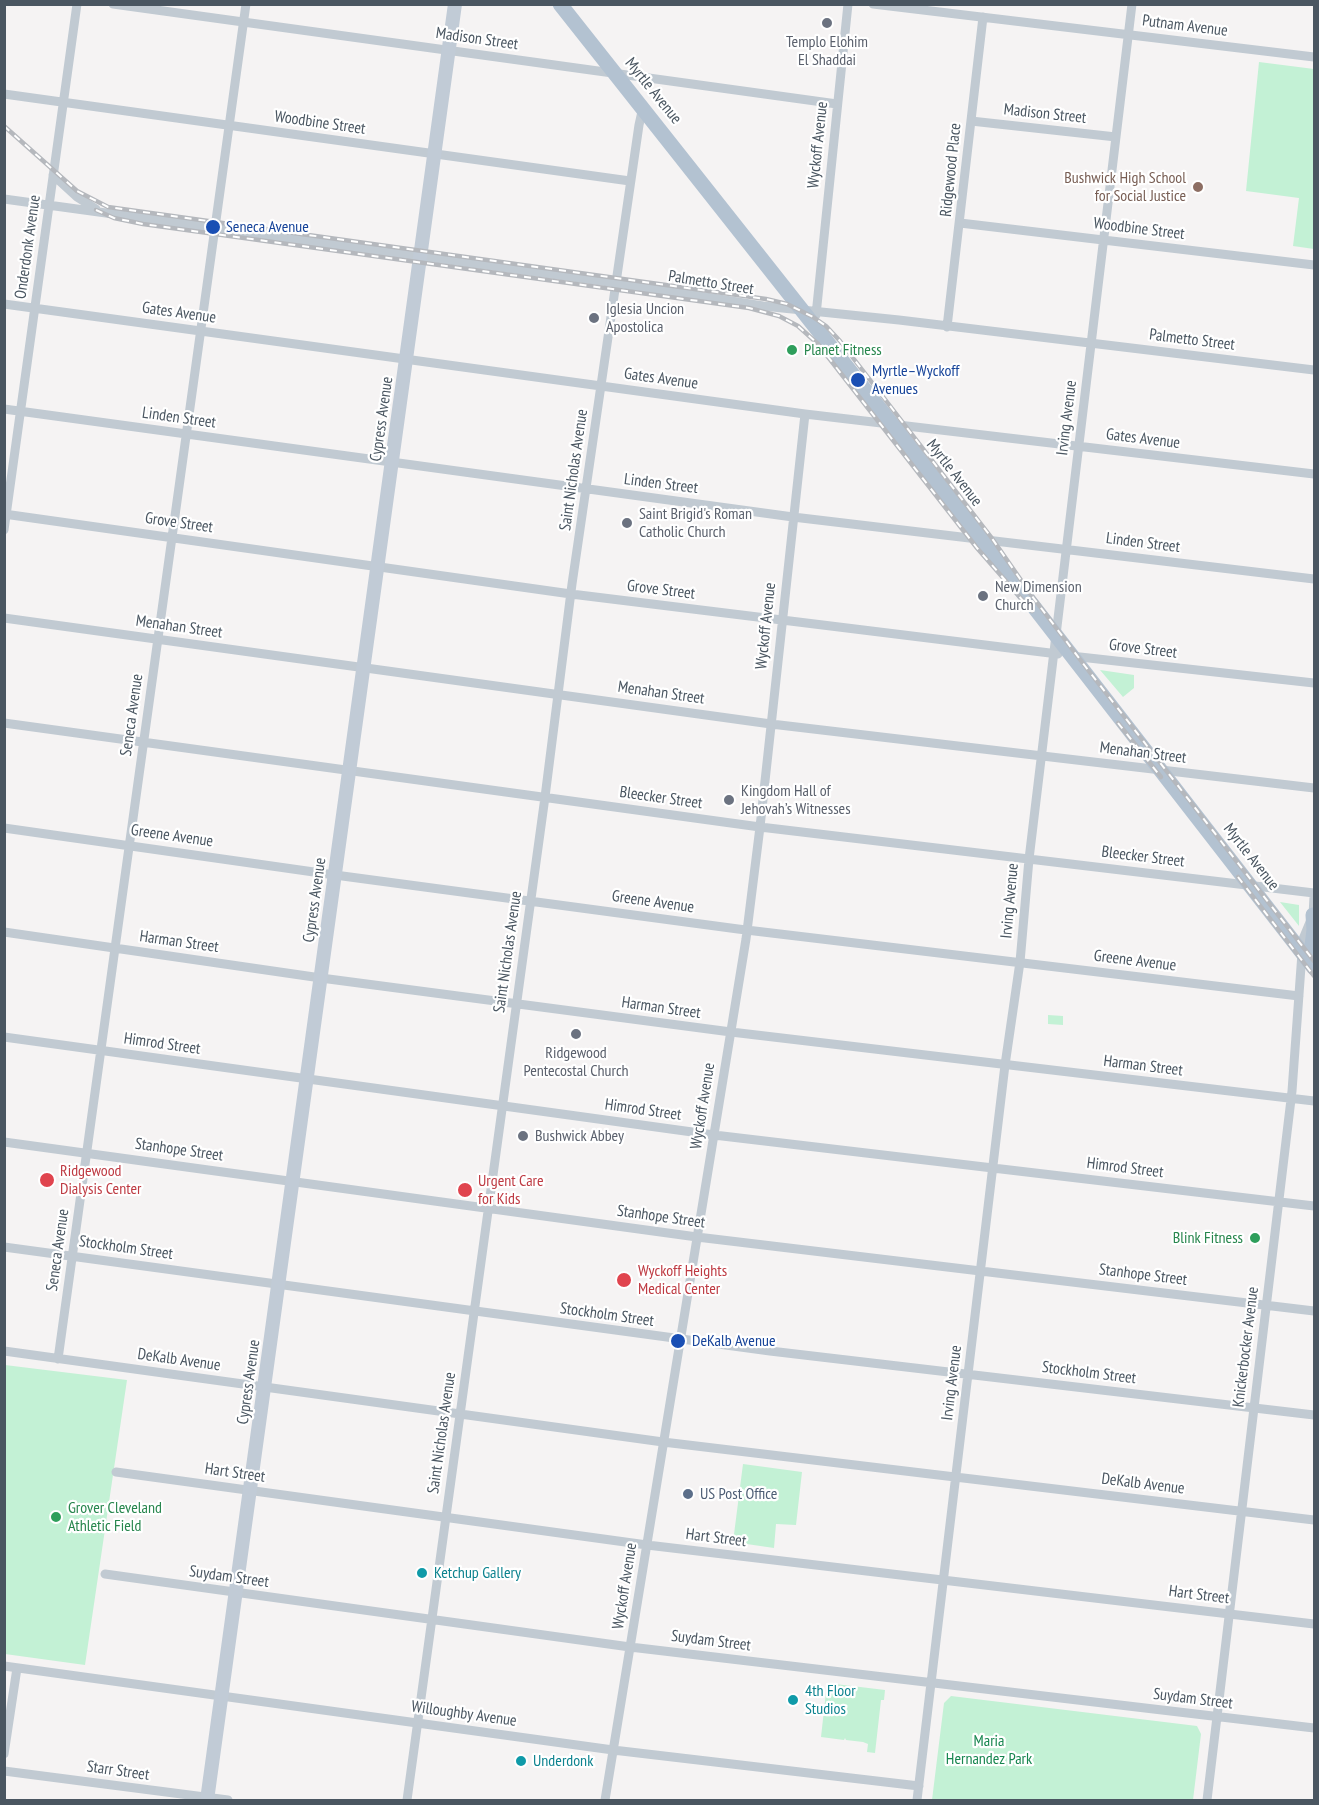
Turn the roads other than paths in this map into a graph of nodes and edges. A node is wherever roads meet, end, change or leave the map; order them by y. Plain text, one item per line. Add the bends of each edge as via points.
1 (77, 4) edge
2 (113, 4) edge
3 (246, 4) edge
4 (455, 4) edge
5 (560, 4) edge
6 (848, 4) edge
7 (873, 4) edge
8 (1132, 4) edge
9 (983, 17) junction
10 (243, 22) junction
11 (1129, 34) junction
12 (449, 51) junction
13 (1314, 57) edge
14 (616, 74) junction
15 (4, 94) edge
16 (64, 102) junction
17 (837, 104) junction
18 (643, 107) junction
19 (971, 121) junction
20 (229, 125) junction
21 (1116, 137) junction
22 (435, 154) junction
23 (53, 176) junction
24 (630, 181) junction
25 (4, 199) edge
26 (49, 205) junction
27 (104, 212) junction
28 (960, 223) junction
29 (214, 227) junction
30 (1104, 240) junction
31 (421, 256) junction
32 (1314, 265) edge
33 (616, 283) junction
34 (4, 304) edge
35 (35, 308) junction
36 (811, 316) junction
37 (947, 327) junction
38 (200, 331) junction
39 (1091, 343) junction
40 (406, 360) junction
41 (1314, 370) edge
42 (601, 387) junction
43 (4, 409) edge
44 (21, 411) junction
45 (805, 414) junction
46 (892, 424) junction
47 (186, 434) junction
48 (1079, 447) junction
49 (392, 462) junction
50 (1314, 474) edge
51 (587, 490) junction
52 (6, 514) edge
53 (793, 517) junction
54 (4, 530) edge
55 (172, 537) junction
56 (982, 539) junction
57 (1066, 550) junction
58 (378, 565) junction
59 (1314, 579) edge
60 (571, 594) junction
61 (4, 618) edge
62 (782, 620) junction
63 (1056, 634) junction
64 (158, 639) junction
65 (1054, 653) junction
66 (1073, 656) junction
67 (363, 668) junction
68 (1314, 683) edge
69 (558, 694) junction
70 (4, 723) edge
71 (771, 724) junction
72 (144, 742) junction
73 (1041, 756) junction
74 (1161, 770) junction
75 (349, 771) junction
76 (1314, 788) edge
77 (545, 797) junction
78 (760, 827) junction
79 (4, 828) edge
80 (129, 845) junction
81 (1029, 859) junction
82 (335, 875) junction
83 (1250, 885) junction
84 (1314, 892) edge
85 (1314, 897) edge
86 (531, 900) junction
87 (1312, 915) joint
88 (748, 930) junction
89 (4, 932) edge
90 (115, 948) junction
91 (1309, 961) edge
92 (1020, 962) junction
93 (321, 978) junction
94 (1299, 996) junction
95 (516, 1003) junction
96 (731, 1032) junction
97 (4, 1037) edge
98 (101, 1051) junction
99 (1005, 1065) junction
100 (307, 1078) junction
101 (1291, 1099) junction
102 (1314, 1101) edge
103 (502, 1106) junction
104 (714, 1135) junction
105 (4, 1142) edge
106 (87, 1153) junction
107 (993, 1168) junction
108 (292, 1182) junction
109 (1278, 1202) junction
110 (1314, 1206) edge
111 (488, 1209) junction
112 (697, 1237) junction
113 (4, 1247) edge
114 (73, 1256) junction
115 (981, 1271) junction
116 (279, 1284) junction
117 (1266, 1305) junction
118 (474, 1311) junction
119 (1314, 1311) edge
120 (680, 1340) junction
121 (4, 1351) edge
122 (58, 1359) junction
123 (968, 1374) junction
124 (265, 1387) junction
125 (1254, 1408) junction
126 (460, 1414) junction
127 (1314, 1415) edge
128 (663, 1442) junction
129 (116, 1472) dead end
130 (956, 1477) junction
131 (251, 1490) junction
132 (1242, 1511) junction
133 (446, 1517) junction
134 (1314, 1520) edge
135 (647, 1545) junction
136 (105, 1574) dead end
137 (944, 1580) junction
138 (236, 1594) junction
139 (1229, 1614) junction
140 (432, 1620) junction
141 (1314, 1624) edge
142 (630, 1647) junction
143 (4, 1666) edge
144 (17, 1668) junction
145 (933, 1683) junction
146 (222, 1696) junction
147 (1216, 1716) junction
148 (417, 1723) junction
149 (1314, 1728) edge
150 (613, 1750) junction
151 (4, 1754) edge
152 (4, 1770) edge
153 (919, 1786) junction
154 (208, 1799) edge
155 (228, 1800) edge
156 (407, 1800) edge
157 (605, 1800) edge
158 (918, 1800) edge
159 (1207, 1800) edge

1 - 16 street, Onderdonk Avenue
2 - 10 street, Madison Street
3 - 10 street, Seneca Avenue
4 - 12 main road, Cypress Avenue
5 - 14 main road, Myrtle Avenue
6 - 17 street, Wyckoff Avenue
7 - 9 street, Putnam Avenue
8 - 11 street, Irving Avenue
9 - 11 street, Putnam Avenue
9 - 19 street, Ridgewood Place
10 - 12 street, Madison Street
10 - 20 street, Seneca Avenue
11 - 13 street, Putnam Avenue
11 - 21 street, Irving Avenue
12 - 14 street, Madison Street
12 - 22 main road, Cypress Avenue
14 - 17 street, Madison Street
14 - 18 main road, Myrtle Avenue
15 - 16 street, Woodbine Street
16 - 20 street, Woodbine Street
16 - 23 street, Onderdonk Avenue
17 - 36 street, Wyckoff Avenue
18 - 24 street, Saint Nicholas Avenue
18 - 36 main road, Myrtle Avenue
19 - 21 street, Madison Street
19 - 28 street, Ridgewood Place
20 - 22 street, Woodbine Street
20 - 29 street, Seneca Avenue
21 - 30 street, Irving Avenue
22 - 24 street, Woodbine Street
22 - 31 main road, Cypress Avenue
23 - 26 street, Onderdonk Avenue
23 - 27 street, Palmetto Street via 77,197
24 - 33 street, Saint Nicholas Avenue
25 - 26 street, Palmetto Street
26 - 27 street, Palmetto Street
26 - 35 street, Onderdonk Avenue
27 - 29 street, Palmetto Street
28 - 30 street, Woodbine Street
28 - 37 street, Ridgewood Place
29 - 31 street, Palmetto Street
29 - 38 street, Seneca Avenue
30 - 32 street, Woodbine Street
30 - 39 street, Irving Avenue
31 - 33 street, Palmetto Street
31 - 40 main road, Cypress Avenue
33 - 36 street, Palmetto Street
33 - 42 street, Saint Nicholas Avenue
34 - 35 street, Gates Avenue
35 - 38 street, Gates Avenue
35 - 44 street, Onderdonk Avenue
36 - 37 street, Palmetto Street
36 - 46 main road, Myrtle Avenue
37 - 39 street, Palmetto Street
38 - 40 street, Gates Avenue
38 - 47 street, Seneca Avenue
39 - 41 street, Palmetto Street
39 - 48 street, Irving Avenue
40 - 42 street, Gates Avenue
40 - 49 main road, Cypress Avenue
42 - 45 street, Gates Avenue
42 - 51 street, Saint Nicholas Avenue
43 - 44 street, Linden Street
44 - 47 street, Linden Street
44 - 52 street, Onderdonk Avenue
45 - 46 street, Gates Avenue
45 - 53 street, Wyckoff Avenue
46 - 48 street, Gates Avenue
46 - 56 main road, Myrtle Avenue
47 - 49 street, Linden Street
47 - 55 street, Seneca Avenue
48 - 50 street, Gates Avenue
48 - 57 street, Irving Avenue
49 - 51 street, Linden Street
49 - 58 main road, Cypress Avenue
51 - 53 street, Linden Street
51 - 60 street, Saint Nicholas Avenue
52 - 54 street, Onderdonk Avenue
52 - 55 street, Grove Street
53 - 56 street, Linden Street
53 - 62 street, Wyckoff Avenue
55 - 58 street, Grove Street
55 - 64 street, Seneca Avenue
56 - 57 street, Linden Street
56 - 63 main road, Myrtle Avenue
57 - 59 street, Linden Street
57 - 63 street, Irving Avenue
58 - 60 street, Grove Street
58 - 67 main road, Cypress Avenue
60 - 62 street, Grove Street
60 - 69 street, Saint Nicholas Avenue
61 - 64 street, Menahan Street
62 - 65 street, Grove Street
62 - 71 street, Wyckoff Avenue
63 - 65 street, Irving Avenue
63 - 66 main road, Myrtle Avenue
64 - 67 street, Menahan Street
64 - 72 street, Seneca Avenue
65 - 66 street, Grove Street
65 - 73 street, Irving Avenue
66 - 68 street, Grove Street
66 - 74 main road, Myrtle Avenue
67 - 69 street, Menahan Street
67 - 75 main road, Cypress Avenue
69 - 71 street, Menahan Street
69 - 77 street, Saint Nicholas Avenue
70 - 72 street, Bleecker Street
71 - 73 street, Menahan Street
71 - 78 street, Wyckoff Avenue
72 - 75 street, Bleecker Street
72 - 80 street, Seneca Avenue
73 - 74 street, Menahan Street
73 - 81 street, Irving Avenue
74 - 76 street, Menahan Street
74 - 83 main road, Myrtle Avenue
75 - 77 street, Bleecker Street
75 - 82 main road, Cypress Avenue
77 - 78 street, Bleecker Street
77 - 86 street, Saint Nicholas Avenue
78 - 81 street, Bleecker Street
78 - 88 street, Wyckoff Avenue
79 - 80 street, Greene Avenue
80 - 82 street, Greene Avenue
80 - 90 street, Seneca Avenue
81 - 83 street, Bleecker Street
81 - 92 street, Irving Avenue
82 - 86 street, Greene Avenue
82 - 93 main road, Cypress Avenue
83 - 84 street, Bleecker Street
83 - 91 main road, Myrtle Avenue
85 - 87 street
86 - 88 street, Greene Avenue
86 - 95 street, Saint Nicholas Avenue
87 - 91 main road
88 - 92 street, Greene Avenue
88 - 96 street, Wyckoff Avenue
89 - 90 street, Harman Street
90 - 93 street, Harman Street
90 - 98 street, Seneca Avenue
91 - 94 street, Knickerbocker Avenue
92 - 94 street, Greene Avenue
92 - 99 street, Irving Avenue
93 - 95 street, Harman Street
93 - 100 main road, Cypress Avenue
94 - 101 street, Knickerbocker Avenue
95 - 96 street, Harman Street
95 - 103 street, Saint Nicholas Avenue
96 - 99 street, Harman Street
96 - 104 street, Wyckoff Avenue
97 - 98 street, Himrod Street
98 - 100 street, Himrod Street
98 - 106 street, Seneca Avenue
99 - 101 street, Harman Street
99 - 107 street, Irving Avenue
100 - 103 street, Himrod Street
100 - 108 main road, Cypress Avenue
101 - 102 street, Harman Street
101 - 109 street, Knickerbocker Avenue
103 - 104 street, Himrod Street
103 - 111 street, Saint Nicholas Avenue
104 - 107 street, Himrod Street
104 - 112 street, Wyckoff Avenue
105 - 106 street, Stanhope Street
106 - 108 street, Stanhope Street
106 - 114 street, Seneca Avenue
107 - 109 street, Himrod Street
107 - 115 street, Irving Avenue
108 - 111 street, Stanhope Street
108 - 116 main road, Cypress Avenue
109 - 110 street, Himrod Street
109 - 117 street, Knickerbocker Avenue
111 - 112 street, Stanhope Street
111 - 118 street, Saint Nicholas Avenue
112 - 115 street, Stanhope Street
112 - 120 street, Wyckoff Avenue
113 - 114 street, Stockholm Street
114 - 116 street, Stockholm Street
114 - 122 street, Seneca Avenue
115 - 117 street, Stanhope Street
115 - 123 street, Irving Avenue
116 - 118 street, Stockholm Street
116 - 124 main road, Cypress Avenue
117 - 119 street, Stanhope Street
117 - 125 street, Knickerbocker Avenue
118 - 120 street, Stockholm Street
118 - 126 street, Saint Nicholas Avenue
120 - 123 street, Stockholm Street
120 - 128 street, Wyckoff Avenue
121 - 122 street, DeKalb Avenue
122 - 124 street, DeKalb Avenue
123 - 125 street, Stockholm Street
123 - 130 street, Irving Avenue
124 - 126 street, DeKalb Avenue
124 - 131 main road, Cypress Avenue
125 - 127 street, Stockholm Street
125 - 132 street, Knickerbocker Avenue
126 - 128 street, DeKalb Avenue
126 - 133 street, Saint Nicholas Avenue
128 - 130 street, DeKalb Avenue
128 - 135 street, Wyckoff Avenue
129 - 131 street, Hart Street
130 - 132 street, DeKalb Avenue
130 - 137 street, Irving Avenue
131 - 133 street, Hart Street
131 - 138 main road, Cypress Avenue
132 - 134 street, DeKalb Avenue
132 - 139 street, Knickerbocker Avenue
133 - 135 street, Hart Street
133 - 140 street, Saint Nicholas Avenue
135 - 137 street, Hart Street
135 - 142 street, Wyckoff Avenue
136 - 138 street, Suydam Street
137 - 139 street, Hart Street
137 - 145 street, Irving Avenue
138 - 140 street, Suydam Street
138 - 146 main road, Cypress Avenue
139 - 141 street, Hart Street
139 - 147 street, Knickerbocker Avenue
140 - 142 street, Suydam Street
140 - 148 street, Saint Nicholas Avenue
142 - 145 street, Suydam Street
142 - 150 street, Wyckoff Avenue
143 - 144 street, Willoughby Avenue
144 - 146 street, Willoughby Avenue
144 - 151 street
145 - 147 street, Suydam Street
145 - 153 street, Irving Avenue
146 - 148 street, Willoughby Avenue
146 - 154 main road, Cypress Avenue
147 - 149 street, Suydam Street
147 - 159 street, Knickerbocker Avenue
148 - 150 street, Willoughby Avenue
148 - 156 street, Saint Nicholas Avenue
150 - 153 street, Willoughby Avenue
150 - 157 street, Wyckoff Avenue
152 - 154 street, Starr Street
153 - 158 street, Irving Avenue
154 - 155 street, Starr Street

